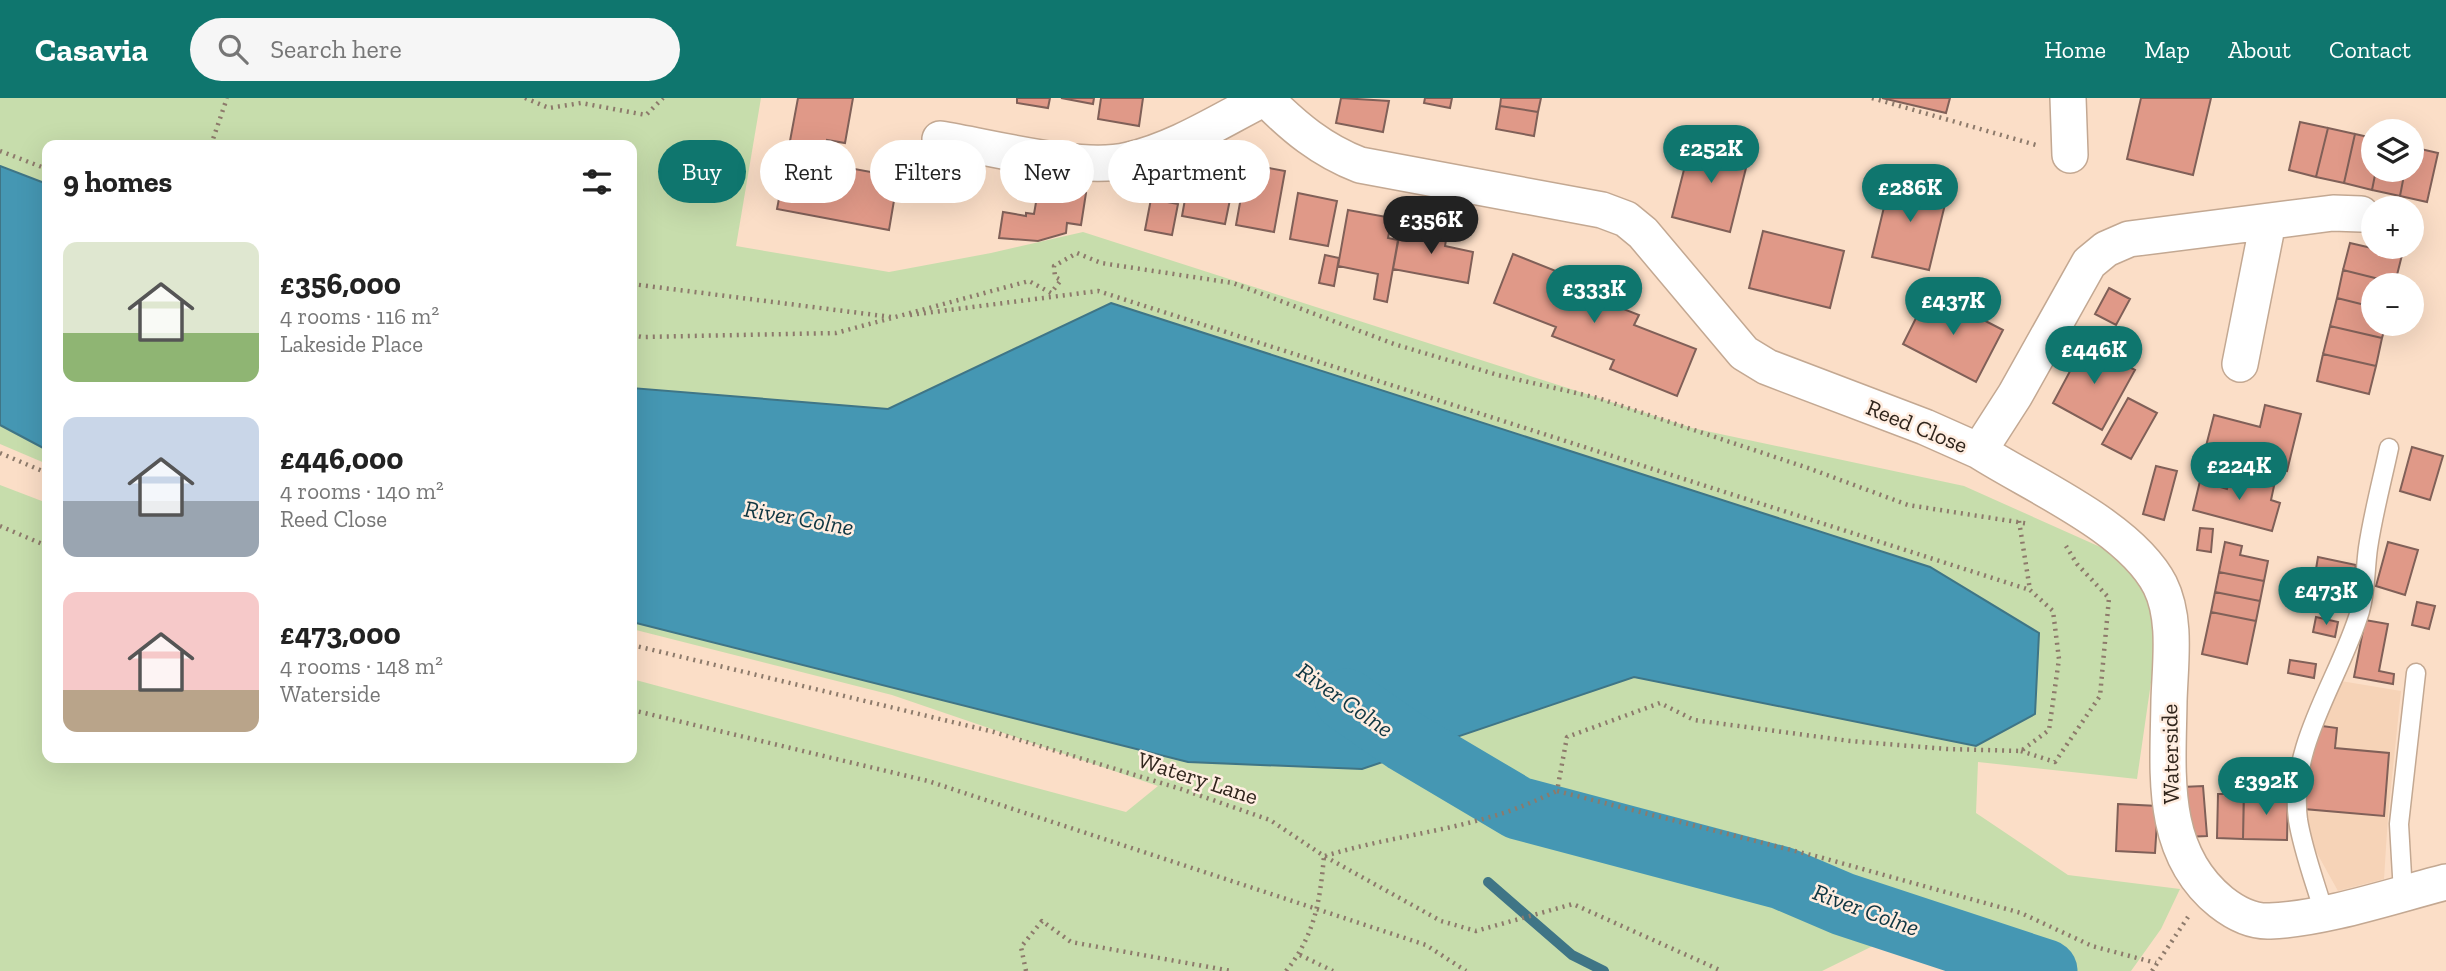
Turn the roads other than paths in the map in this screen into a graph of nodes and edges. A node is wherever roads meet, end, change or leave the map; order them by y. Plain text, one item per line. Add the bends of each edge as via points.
1 (1265, 98) edge
2 (2068, 98) edge
3 (940, 139) dead end
4 (2070, 155) road end
5 (2361, 214) dead end
6 (2268, 222) junction
7 (2240, 364) dead end
8 (2389, 448) dead end
9 (1991, 459) junction
10 (2416, 673) dead end
11 (2446, 882) edge
12 (2403, 893) junction
13 (2324, 912) junction

1 - 3 street via 1153,153 1127,161 1090,165
1 - 9 street, Reed Close via 1314,142 1360,165 1602,210 1626,219 1643,233 1744,353 1767,367 1925,427
2 - 4 street
5 - 6 street, Reed Close
6 - 7 street
6 - 9 street, Reed Close via 2129,239 2105,249 2090,263 2015,395
8 - 13 lane via 2368,547 2365,591 2353,635 2305,750 2299,786 2298,818
9 - 13 street, Waterside via 2121,537 2161,587 2170,621 2172,824 2192,872 2229,909 2250,919 2269,922
10 - 12 lane via 2399,824
11 - 12 street, Waterside
12 - 13 street, Waterside

